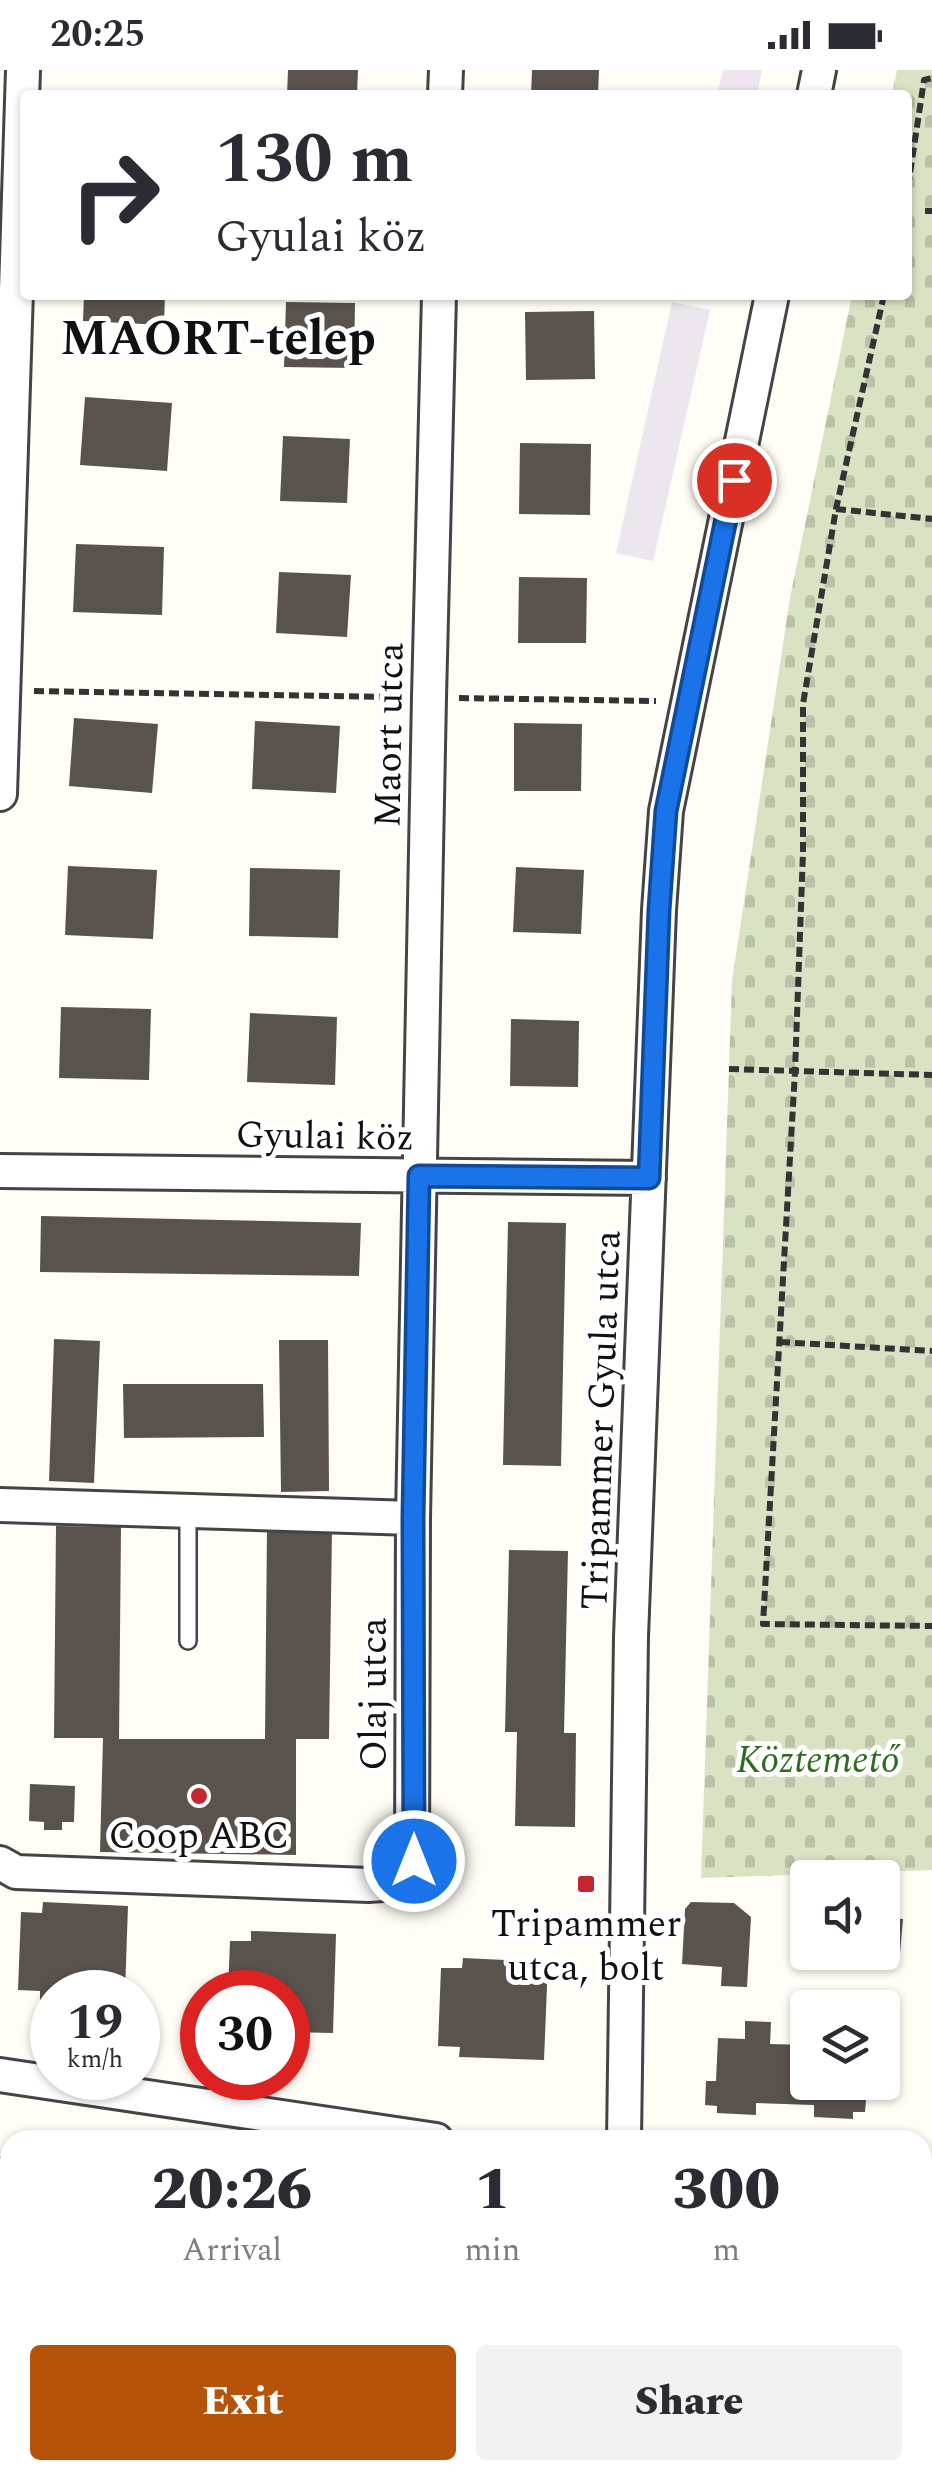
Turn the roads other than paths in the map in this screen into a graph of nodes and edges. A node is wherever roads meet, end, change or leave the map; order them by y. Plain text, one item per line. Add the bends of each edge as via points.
1 (20, 159) edge
2 (440, 300) edge
3 (771, 300) edge
4 (0, 794) edge
5 (0, 1171) edge
6 (419, 1176) junction
7 (649, 1178) junction
8 (0, 1505) edge
9 (188, 1512) junction
10 (413, 1518) junction
11 (188, 1641) dead end
12 (0, 1863) edge
13 (0, 2075) edge
14 (342, 2130) edge
15 (624, 2130) edge

1 - 4 street
2 - 6 street, Maort utca
3 - 7 street, Tripammer Gyula utca via 666,811
5 - 6 street, Gyulai köz
6 - 7 street, Gyulai köz
6 - 10 street, Olaj utca
7 - 15 street, Tripammer Gyula utca
8 - 9 street
9 - 10 street
9 - 11 lane
10 - 12 street, Olaj utca via 414,1861 406,1876 368,1885 16,1872
13 - 14 street

